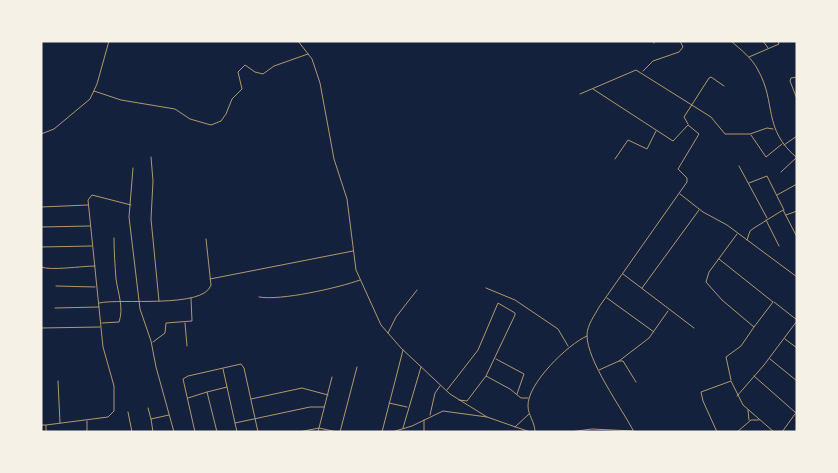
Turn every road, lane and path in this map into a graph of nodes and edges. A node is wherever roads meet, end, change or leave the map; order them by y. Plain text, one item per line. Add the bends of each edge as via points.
1 (109, 41) edge
2 (298, 41) edge
3 (680, 41) edge
4 (731, 41) edge
5 (763, 41) edge
6 (778, 41) edge
7 (769, 49) junction
8 (308, 54) junction
9 (749, 57) junction
10 (642, 72) junction
11 (797, 77) edge
12 (724, 86) dead end
13 (593, 89) junction
14 (94, 91) junction
15 (580, 94) dead end
16 (797, 98) edge
17 (692, 105) junction
18 (688, 125) junction
19 (774, 129) junction
20 (657, 131) junction
21 (41, 134) edge
22 (750, 134) junction
23 (797, 136) edge
24 (783, 144) junction
25 (151, 157) dead end
26 (615, 158) dead end
27 (796, 158) edge
28 (739, 166) dead end
29 (133, 168) dead end
30 (781, 172) dead end
31 (749, 183) junction
32 (797, 184) edge
33 (680, 194) junction
34 (777, 195) junction
35 (88, 205) junction
36 (130, 205) junction
37 (41, 207) edge
38 (700, 209) junction
39 (783, 210) junction
40 (797, 211) edge
41 (785, 215) junction
42 (767, 219) junction
43 (41, 226) edge
44 (91, 226) junction
45 (737, 234) junction
46 (796, 234) edge
47 (114, 238) dead end
48 (797, 238) edge
49 (206, 239) dead end
50 (747, 242) junction
51 (92, 246) junction
52 (779, 246) dead end
53 (41, 247) edge
54 (354, 251) junction
55 (719, 259) junction
56 (95, 266) junction
57 (41, 267) edge
58 (623, 274) junction
59 (797, 277) edge
60 (210, 279) junction
61 (360, 280) junction
62 (56, 286) dead end
63 (97, 287) junction
64 (486, 288) dead end
65 (642, 288) junction
66 (417, 290) dead end
67 (191, 297) junction
68 (259, 297) dead end
69 (607, 297) junction
70 (159, 301) junction
71 (120, 302) junction
72 (139, 302) junction
73 (773, 302) junction
74 (99, 303) junction
75 (99, 307) junction
76 (55, 308) dead end
77 (669, 310) junction
78 (797, 320) edge
79 (185, 322) junction
80 (100, 323) junction
81 (754, 327) junction
82 (41, 328) edge
83 (101, 328) junction
84 (694, 328) dead end
85 (654, 332) junction
86 (387, 334) junction
87 (586, 336) junction
88 (784, 338) junction
89 (152, 342) junction
90 (187, 346) dead end
91 (568, 347) junction
92 (797, 348) edge
93 (403, 350) junction
94 (769, 358) junction
95 (496, 359) junction
96 (619, 361) junction
97 (421, 366) junction
98 (222, 368) junction
99 (357, 368) dead end
100 (599, 371) junction
101 (486, 376) junction
102 (753, 376) junction
103 (332, 377) dead end
104 (731, 380) junction
105 (58, 381) dead end
106 (797, 381) edge
107 (636, 382) dead end
108 (441, 384) junction
109 (227, 388) junction
110 (446, 390) junction
111 (207, 392) junction
112 (328, 395) junction
113 (517, 395) junction
114 (737, 396) junction
115 (188, 398) junction
116 (528, 398) junction
117 (250, 400) junction
118 (459, 400) junction
119 (388, 403) junction
120 (324, 407) junction
121 (408, 407) junction
122 (148, 408) dead end
123 (748, 410) junction
124 (128, 412) dead end
125 (796, 413) edge
126 (529, 414) junction
127 (170, 415) junction
128 (430, 415) junction
129 (487, 417) junction
130 (151, 419) junction
131 (87, 420) junction
132 (255, 420) junction
133 (424, 420) junction
134 (759, 420) junction
135 (749, 421) junction
136 (60, 423) junction
137 (235, 423) junction
138 (41, 425) edge
139 (46, 425) junction
140 (514, 427) junction
141 (319, 428) junction
142 (403, 428) junction
143 (397, 431) edge
144 (633, 431) edge
145 (46, 432) edge
146 (87, 432) edge
147 (132, 432) edge
148 (153, 432) edge
149 (174, 432) edge
150 (195, 432) edge
151 (217, 432) edge
152 (237, 432) edge
153 (258, 432) edge
154 (299, 432) edge
155 (318, 432) edge
156 (336, 432) edge
157 (340, 432) edge
158 (382, 432) edge
159 (392, 432) edge
160 (424, 432) edge
161 (530, 432) edge
162 (535, 432) edge
163 (570, 432) edge
164 (717, 432) edge
165 (737, 432) edge
166 (774, 432) edge
167 (782, 432) edge

1 - 14 street
2 - 8 street
3 - 10 street via 683,47 679,52 653,62
4 - 9 street
5 - 7 street
6 - 7 street via 779,44
7 - 9 street
8 - 14 street via 274,66 263,74 245,65 241,67 238,72 242,90 232,99 226,114 216,125 190,119 175,110 121,100
8 - 54 street via 320,82
9 - 19 street via 762,79
10 - 13 street via 636,70
10 - 17 street
11 - 16 street via 790,81
12 - 17 street via 710,77
13 - 15 street
13 - 20 street
14 - 21 street via 87,102 54,129
17 - 18 street via 684,117
17 - 22 street via 711,117 725,134
18 - 20 street via 674,141
18 - 33 street via 699,136 679,167 688,179
19 - 22 street
19 - 24 street
20 - 26 street via 647,149 628,140
22 - 24 street via 766,158
23 - 24 street
24 - 27 street
25 - 70 street via 151,219
27 - 30 street
28 - 31 street
29 - 36 street
31 - 34 street via 767,176
31 - 42 street
32 - 34 street
33 - 38 street
33 - 58 street
34 - 39 street
35 - 36 street via 88,198 92,195
35 - 37 street
35 - 44 street
36 - 72 street
38 - 45 street
38 - 65 street
39 - 41 street
39 - 42 street
40 - 41 street
41 - 46 street
42 - 50 street via 750,231
42 - 52 street
43 - 44 street
44 - 51 street
45 - 50 street
45 - 55 street
46 - 48 street
47 - 71 street
49 - 60 street
50 - 59 street
51 - 53 street
51 - 56 street
54 - 60 street
54 - 61 street
55 - 73 street
55 - 81 street via 709,272 707,286
56 - 57 street
56 - 63 street
58 - 65 street
58 - 69 street
60 - 67 street via 210,288
61 - 68 street via 288,296
61 - 86 street
62 - 63 street
63 - 74 street
64 - 91 street via 515,300 558,329
65 - 77 street
66 - 86 street
67 - 70 street
67 - 79 street via 193,319
69 - 85 street
69 - 87 street
70 - 72 street
71 - 72 street
71 - 74 street
71 - 80 street via 119,322
72 - 89 street
73 - 78 street
73 - 81 street
74 - 75 street
75 - 76 street
75 - 80 street
77 - 84 street
77 - 85 street
78 - 88 street
79 - 89 street via 166,323 165,333
79 - 90 street
80 - 83 street
81 - 104 street via 741,346 726,357
82 - 83 street
83 - 131 street via 104,354 114,386 114,411 108,417
85 - 96 street
86 - 93 street
87 - 91 street
87 - 100 street
88 - 92 street
88 - 94 street
89 - 127 street
91 - 116 street
93 - 97 street
93 - 119 street
94 - 102 street
94 - 106 street
95 - 101 street
95 - 110 street via 515,314 498,303 478,350
95 - 113 street via 524,374
96 - 100 street
96 - 107 street via 625,364
97 - 108 street
97 - 121 street
98 - 109 street
98 - 115 street via 185,377 183,383
98 - 117 street via 242,365
99 - 157 street
100 - 144 street
101 - 113 street
101 - 118 street via 467,401
102 - 114 street
102 - 125 street
103 - 112 street
104 - 114 street
104 - 164 street via 701,392
105 - 136 street
108 - 110 street
108 - 128 street via 435,393
109 - 111 street
109 - 137 street
110 - 118 street
111 - 115 street
111 - 151 street
112 - 117 street via 302,388
112 - 120 street
113 - 116 street via 522,399
114 - 123 street
115 - 150 street
116 - 126 street
117 - 132 street
118 - 129 street
119 - 121 street
119 - 158 street
120 - 132 street via 310,407
120 - 141 street
121 - 142 street
122 - 130 street
123 - 134 street
123 - 135 street
124 - 147 street
125 - 167 street
126 - 140 street
126 - 162 street
127 - 130 street
127 - 149 street
128 - 129 street via 443,411
128 - 133 street
129 - 140 street
130 - 148 street
131 - 136 street
131 - 146 street
132 - 137 street
132 - 153 street
133 - 142 street
133 - 160 street
134 - 135 street
134 - 166 street
135 - 165 street
136 - 139 street
137 - 152 street
138 - 139 street
139 - 145 street
140 - 161 street
141 - 154 street
141 - 155 street
141 - 156 street
142 - 143 street
143 - 159 street
144 - 163 street via 592,429

